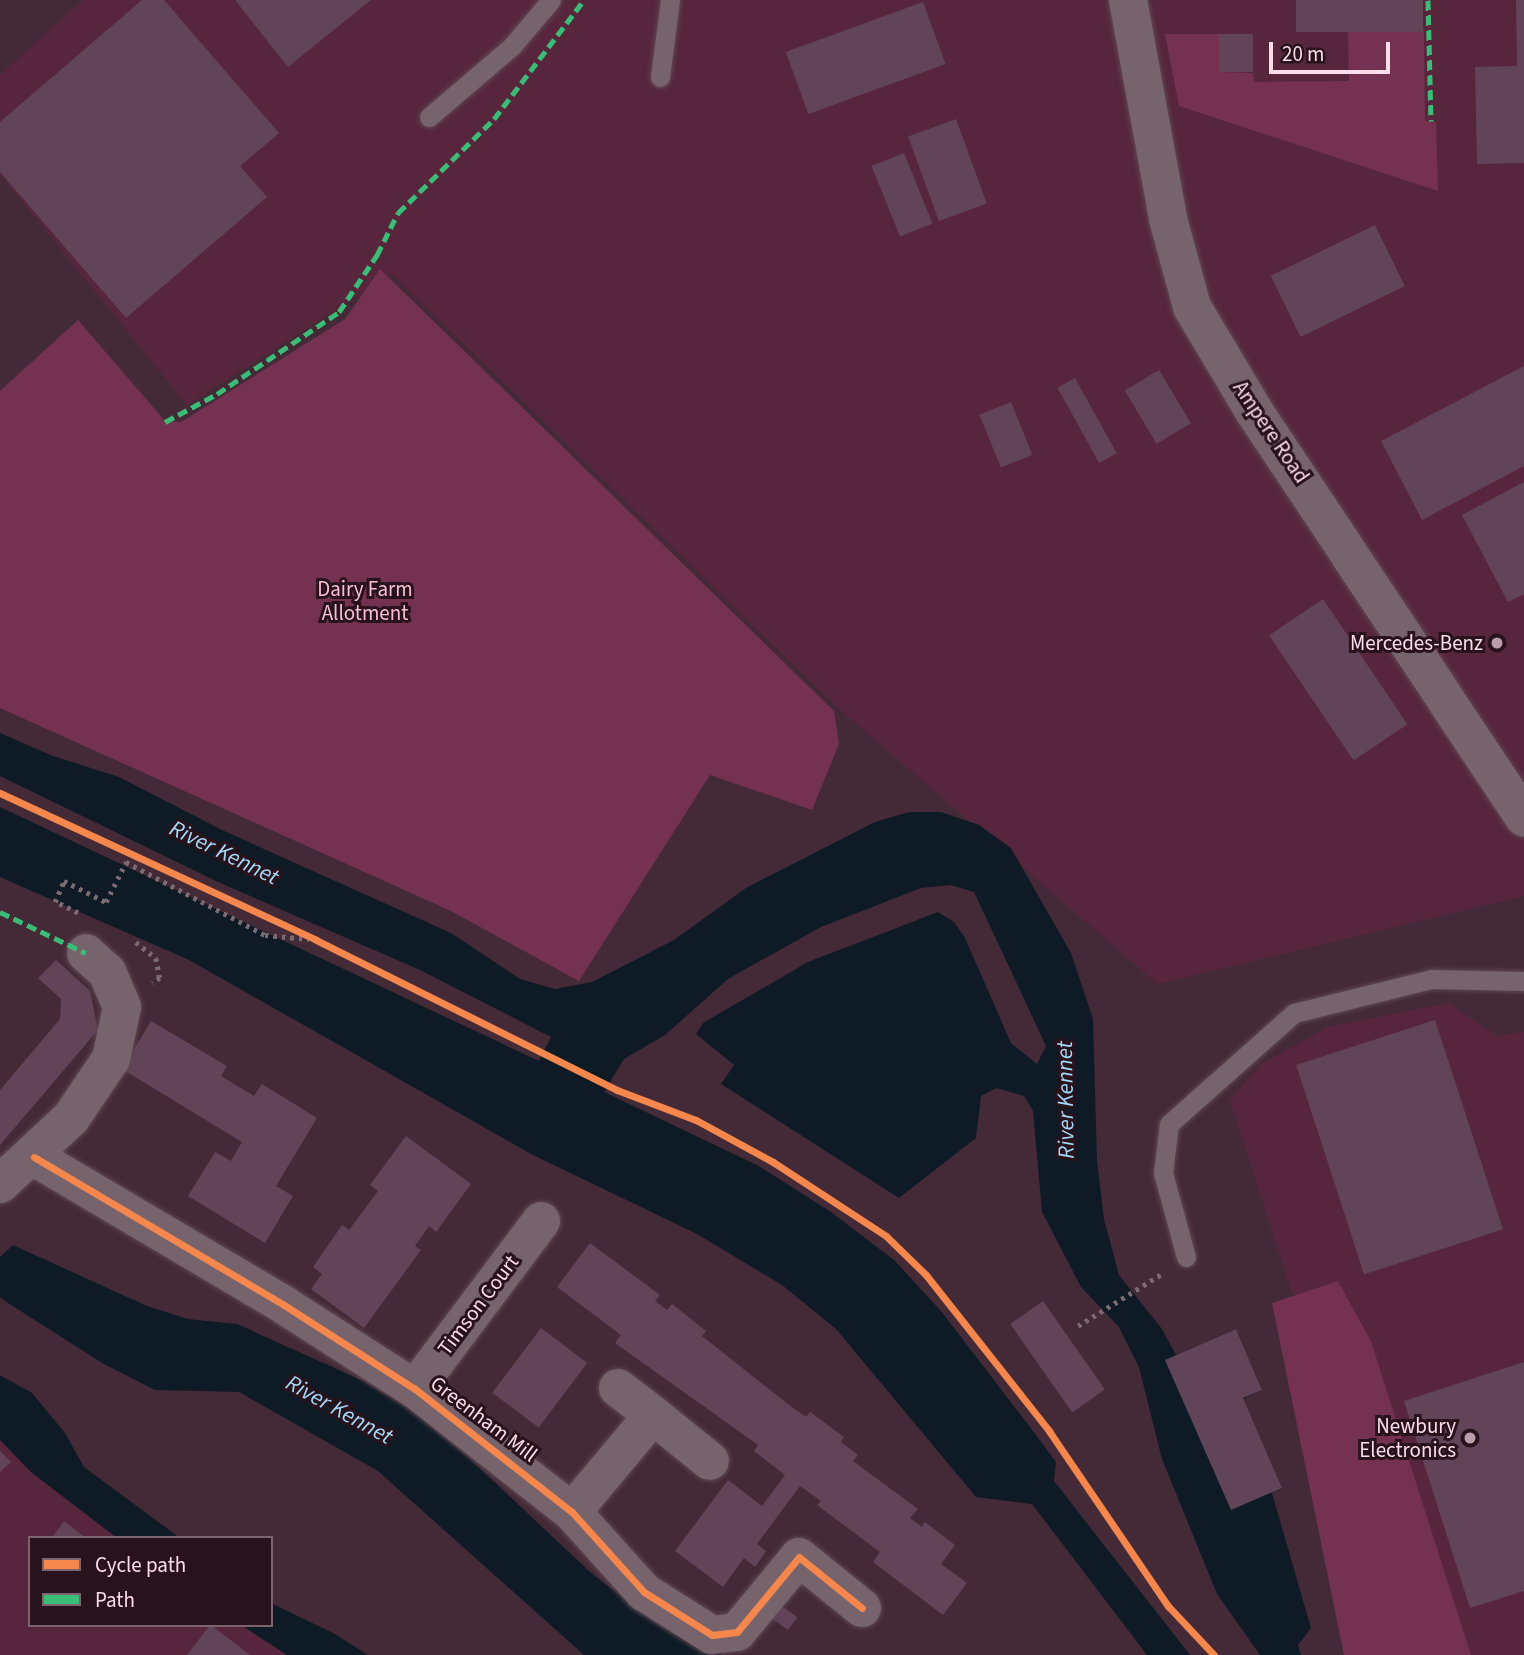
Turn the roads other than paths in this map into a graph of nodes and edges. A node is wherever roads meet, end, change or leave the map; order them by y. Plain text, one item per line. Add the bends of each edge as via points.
1 (551, 0) edge
2 (670, 0) edge
3 (1128, 0) edge
4 (660, 77) dead end
5 (429, 117) dead end
6 (1524, 818) edge
7 (89, 936) road end
8 (1524, 981) edge
9 (34, 1157) junction
10 (0, 1184) edge
11 (541, 1221) dead end
12 (1186, 1257) dead end
13 (618, 1388) dead end
14 (415, 1389) junction
15 (653, 1415) junction
16 (710, 1461) dead end
17 (572, 1512) junction
18 (862, 1608) dead end

1 - 5 lane via 512,46
2 - 4 lane
3 - 6 street, Ampere Road via 1168,219 1192,307 1254,411
7 - 9 street via 117,988 122,1007 120,1030 104,1069 71,1118
8 - 12 lane via 1431,979 1294,1013 1169,1125 1163,1172
9 - 10 street
9 - 14 street, Greenham Mill via 284,1305
11 - 14 street, Timson Court
13 - 15 street
14 - 17 street, Greenham Mill
15 - 16 street
15 - 17 street
17 - 18 street, Greenham Mill via 644,1592 712,1635 737,1632 799,1557

